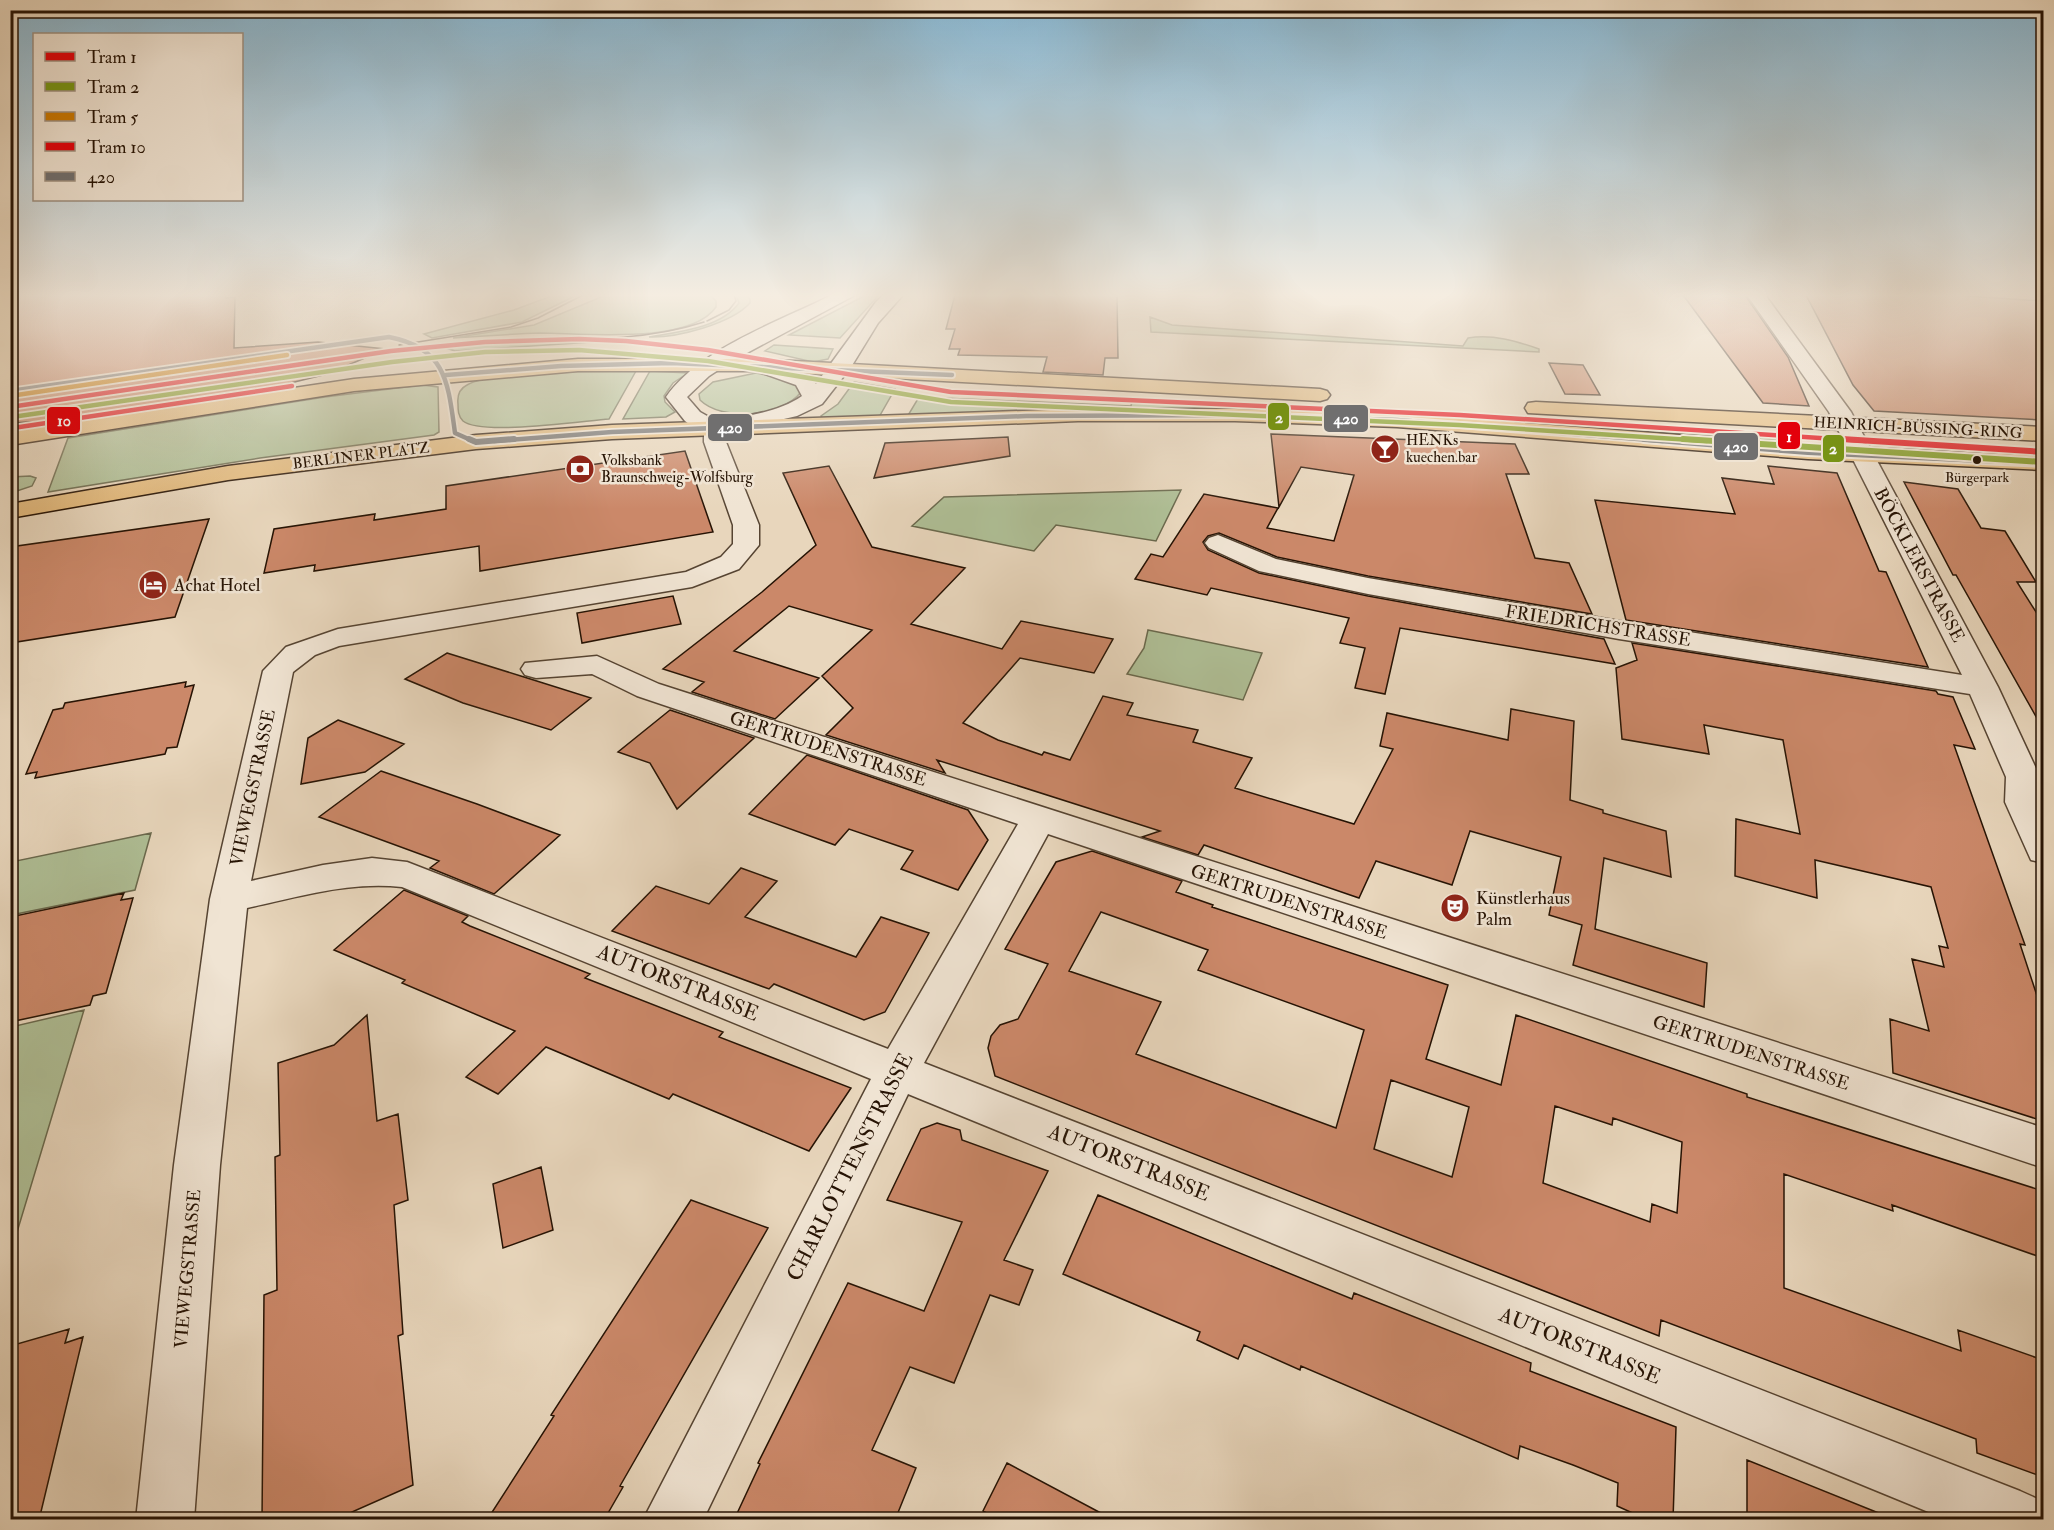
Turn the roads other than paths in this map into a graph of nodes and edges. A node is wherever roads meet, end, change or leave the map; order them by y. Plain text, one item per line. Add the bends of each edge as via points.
1 (549, 366) edge
2 (710, 366) edge
3 (762, 366) edge
4 (786, 366) edge
5 (841, 366) edge
6 (1808, 366) edge
7 (839, 369) junction
8 (1342, 396) dead end
9 (1388, 399) dead end
10 (815, 400) junction
11 (1412, 400) dead end
12 (1516, 406) dead end
13 (1847, 424) junction
14 (715, 428) junction
15 (2043, 434) edge
16 (10, 438) edge
17 (1862, 455) junction
18 (2043, 463) edge
19 (10, 511) edge
20 (1218, 543) dead end
21 (536, 669) dead end
22 (1983, 687) junction
23 (1038, 820) junction
24 (2043, 852) edge
25 (229, 899) junction
26 (898, 1070) junction
27 (2043, 1148) edge
28 (165, 1520) edge
29 (672, 1520) edge
30 (2020, 1520) edge

1 - 16 main road via 322,390
2 - 14 street via 682,386 676,397 682,409
3 - 10 street via 804,381
4 - 7 main road
5 - 7 street
6 - 13 street, BÖCKLERSTRASSE
7 - 8 main road
7 - 10 street
9 - 11 main road
10 - 14 street via 792,412
12 - 13 main road, HEINRICH-BÜSSING-RING
13 - 15 main road, HEINRICH-BÜSSING-RING
13 - 17 street, BÖCKLERSTRASSE
14 - 17 main road, HEINRICH-BÜSSING-RING via 1077,415 1312,416
14 - 19 main road, BERLINER PLATZ via 579,434 390,451 208,476
14 - 25 street, VIEWEGSTRASSE via 715,442 746,525 746,545 730,563 692,579 338,639 297,652 285,661 278,671
17 - 18 main road, HEINRICH-BÜSSING-RING
17 - 22 street, BÖCKLERSTRASSE
20 - 22 street, FRIEDRICHSTRASSE via 1268,565 1368,586
21 - 23 street, GERTRUDENSTRASSE via 597,665 648,690
22 - 24 street, BÖCKLERSTRASSE via 2023,777 2022,802
23 - 26 street, CHARLOTTENSTRASSE
23 - 27 street, GERTRUDENSTRASSE
25 - 26 street, AUTORSTRASSE via 333,876 372,871 407,875
25 - 28 street, VIEWEGSTRASSE via 197,1166
26 - 29 street, CHARLOTTENSTRASSE
26 - 30 street, AUTORSTRASSE

